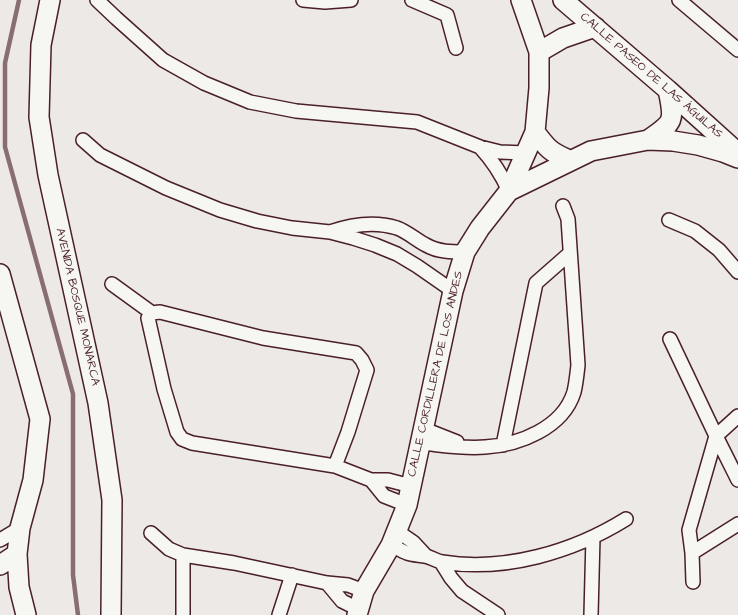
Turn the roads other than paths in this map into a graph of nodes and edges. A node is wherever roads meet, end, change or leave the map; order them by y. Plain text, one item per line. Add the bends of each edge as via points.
1 (50, 0) edge
2 (97, 0) edge
3 (303, 0) edge
4 (351, 0) edge
5 (412, 0) edge
6 (521, 0) edge
7 (563, 0) edge
8 (679, 0) edge
9 (595, 27) junction
10 (456, 48) dead end
11 (738, 50) edge
12 (539, 52) junction
13 (668, 90) junction
14 (535, 132) junction
15 (83, 140) dead end
16 (648, 140) junction
17 (480, 147) junction
18 (525, 153) junction
19 (738, 153) edge
20 (738, 158) edge
21 (569, 160) junction
22 (509, 191) junction
23 (562, 206) dead end
24 (669, 220) dead end
25 (330, 232) junction
26 (427, 245) junction
27 (466, 252) junction
28 (569, 254) junction
29 (417, 266) junction
30 (738, 272) edge
31 (0, 274) edge
32 (112, 284) dead end
33 (453, 290) junction
34 (152, 313) junction
35 (670, 339) dead end
36 (738, 416) edge
37 (422, 436) junction
38 (716, 436) junction
39 (503, 445) junction
40 (335, 466) junction
41 (371, 480) junction
42 (738, 480) edge
43 (411, 486) junction
44 (406, 505) junction
45 (626, 519) dead end
46 (738, 524) edge
47 (20, 528) junction
48 (151, 533) dead end
49 (593, 537) junction
50 (394, 538) junction
51 (0, 540) edge
52 (692, 553) junction
53 (17, 554) junction
54 (183, 555) junction
55 (441, 562) junction
56 (0, 565) edge
57 (292, 574) junction
58 (693, 582) dead end
59 (326, 583) junction
60 (364, 591) junction
61 (357, 612) edge
62 (26, 615) edge
63 (112, 615) edge
64 (183, 615) edge
65 (279, 615) edge
66 (498, 615) edge
67 (591, 615) edge

1 - 63 street, AVENIDA BOSQUE MONARCA via 41,45 39,117 48,175 100,410 112,500
2 - 17 street via 163,60 204,83 250,102 296,111 417,122
3 - 4 street
5 - 10 street via 447,15
6 - 12 street, CALLE CORDILLERA DE LOS ANDES
7 - 9 street, CALLE PASEO DE LAS ÁGUILAS
8 - 11 street
9 - 12 street via 563,38
9 - 13 street, CALLE PASEO DE LAS ÁGUILAS
12 - 14 street, CALLE CORDILLERA DE LOS ANDES
13 - 16 street via 672,108 670,121 667,127
13 - 19 street, CALLE PASEO DE LAS ÁGUILAS
14 - 18 street, CALLE CORDILLERA DE LOS ANDES
14 - 21 street via 554,154
15 - 25 street via 100,155 166,188 220,210 292,228
16 - 20 street, CALLE PASEO DE LAS ÁGUILAS via 698,145
16 - 21 street, CALLE PASEO DE LAS ÁGUILAS via 591,151
17 - 18 street via 500,152
17 - 22 street via 500,172
18 - 22 street, CALLE CORDILLERA DE LOS ANDES
21 - 22 street, CALLE PASEO DE LAS ÁGUILAS
22 - 27 street, CALLE CORDILLERA DE LOS ANDES via 480,228
23 - 28 street via 568,219
24 - 30 street via 695,231 719,250
25 - 26 street via 355,225 378,224 397,228
25 - 29 street via 375,245
26 - 27 street via 448,252
26 - 29 street
27 - 33 street, CALLE CORDILLERA DE LOS ANDES
28 - 39 street via 536,283
28 - 39 street via 578,365 573,394 561,414 546,428
29 - 33 street
31 - 47 street via 40,419 33,480
32 - 34 street
33 - 37 street, CALLE CORDILLERA DE LOS ANDES
34 - 40 street via 148,318 164,389 177,432 182,439 192,443
34 - 40 street via 160,312 263,338 356,353 366,370
35 - 38 street
36 - 38 street
37 - 39 street via 470,448
37 - 43 street, CALLE CORDILLERA DE LOS ANDES
38 - 42 street
38 - 52 street via 689,530
40 - 41 street
41 - 43 street via 388,480
41 - 44 street via 384,496
43 - 44 street, CALLE CORDILLERA DE LOS ANDES
44 - 50 street, CALLE CORDILLERA DE LOS ANDES
45 - 49 street
46 - 52 street
47 - 51 street
47 - 53 street
48 - 54 street via 169,549
49 - 55 street via 556,552 519,561 480,564
49 - 67 street
50 - 55 street via 413,542 426,556
50 - 60 street, CALLE CORDILLERA DE LOS ANDES
52 - 58 street
53 - 56 street
53 - 62 street via 19,587
54 - 57 street
54 - 64 street
55 - 66 street via 462,591
57 - 59 street
57 - 65 street
59 - 60 street
59 - 61 street via 342,601
60 - 61 street, CALLE CORDILLERA DE LOS ANDES

